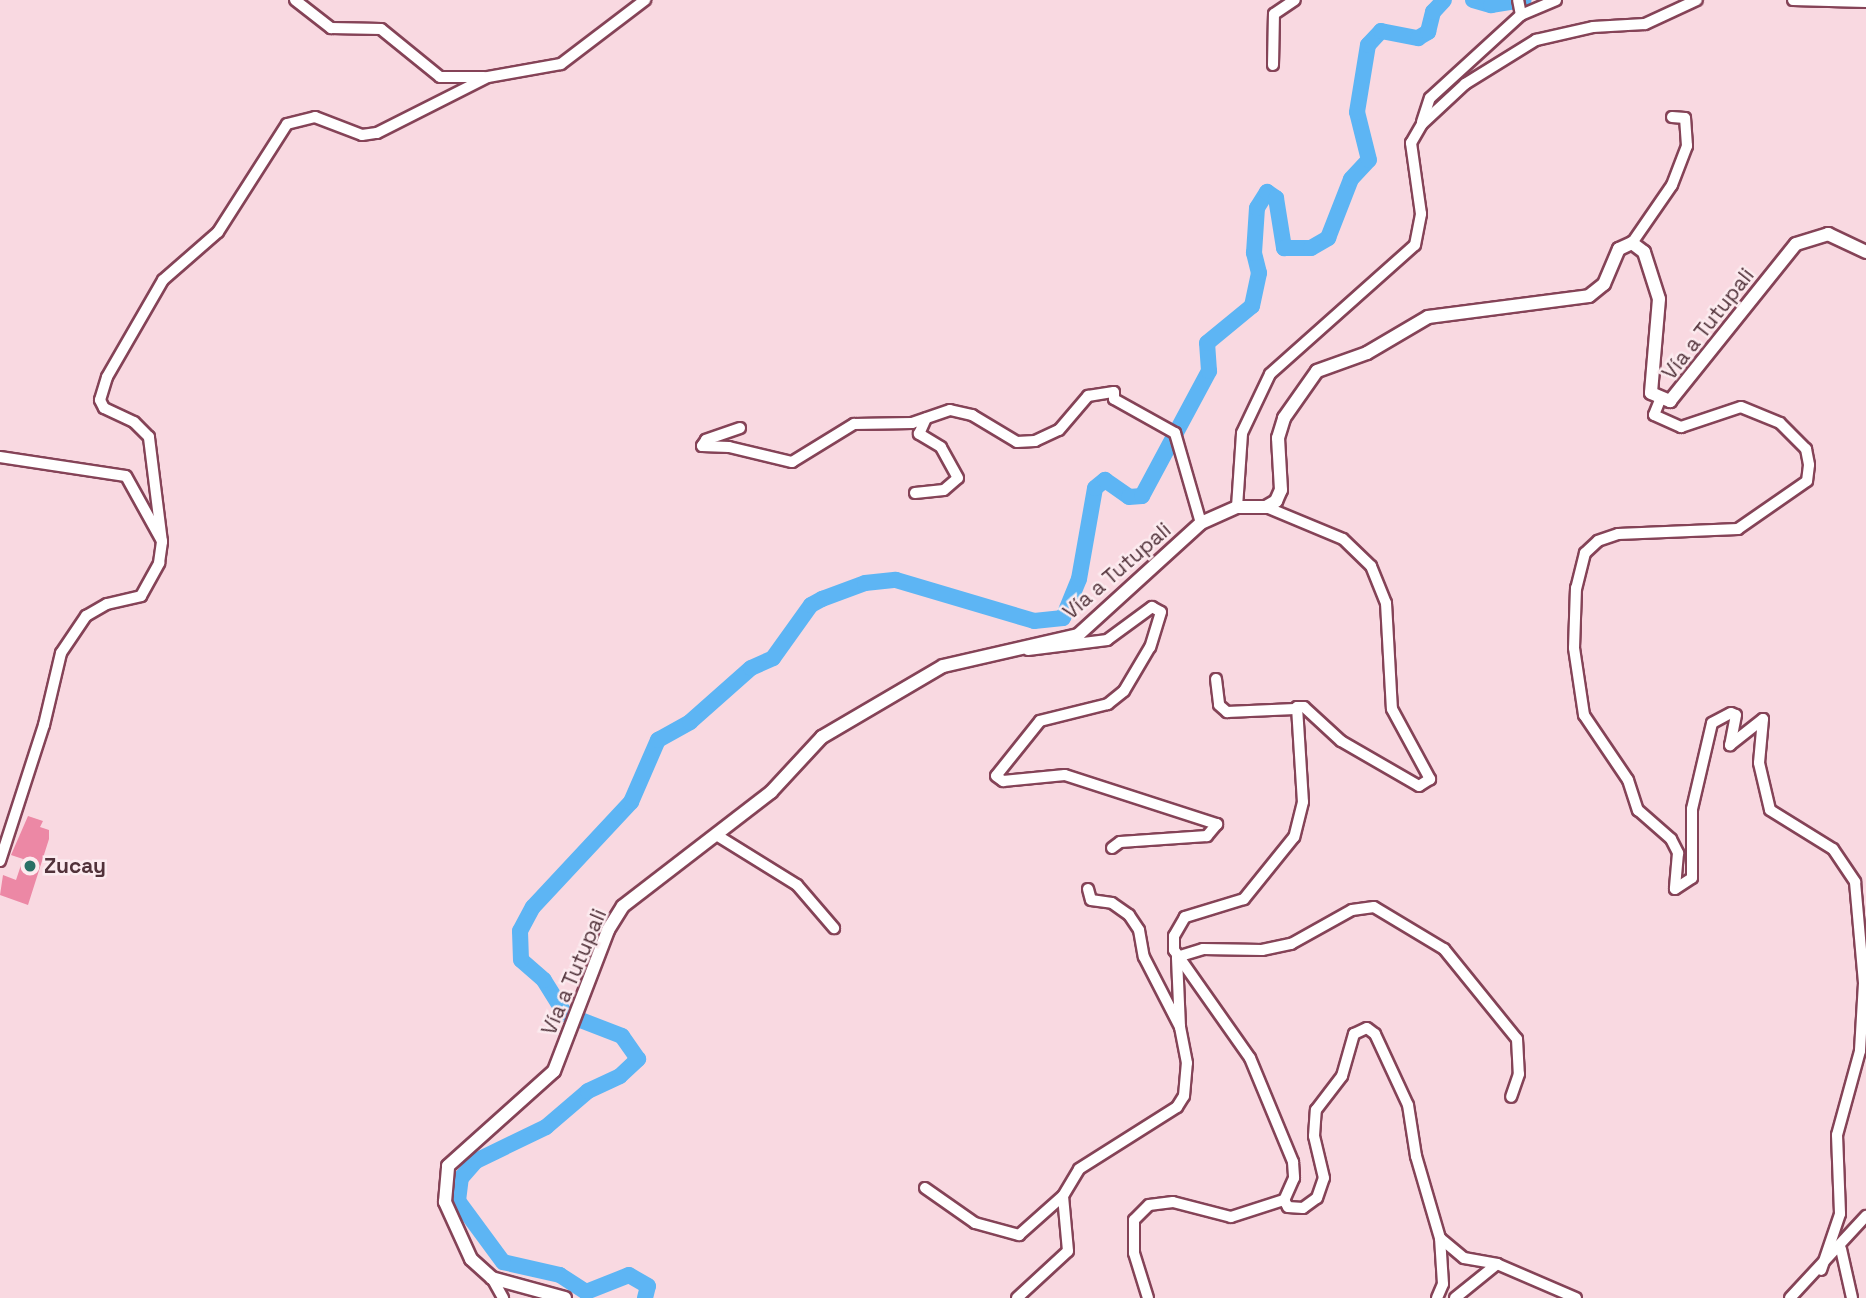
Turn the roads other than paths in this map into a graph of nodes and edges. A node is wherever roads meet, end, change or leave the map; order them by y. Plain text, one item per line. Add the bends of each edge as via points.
1 (295, 0) edge
2 (645, 0) edge
3 (1295, 0) edge
4 (1556, 0) edge
5 (1697, 0) edge
6 (1793, 0) edge
7 (1866, 2) edge
8 (1519, 8) edge
9 (1273, 65) dead end
10 (488, 77) junction
11 (1672, 117) dead end
12 (1422, 124) junction
13 (1632, 243) junction
14 (1866, 252) edge
15 (1660, 400) junction
16 (929, 415) junction
17 (740, 428) dead end
18 (0, 457) edge
19 (915, 493) dead end
20 (1237, 507) junction
21 (1266, 507) junction
22 (1201, 523) junction
23 (162, 542) junction
24 (1011, 647) junction
25 (1216, 679) dead end
26 (1295, 709) junction
27 (718, 836) junction
28 (1112, 848) dead end
29 (0, 861) edge
30 (1088, 890) dead end
31 (834, 928) dead end
32 (1177, 957) junction
33 (1181, 1027) junction
34 (1511, 1097) dead end
35 (925, 1188) dead end
36 (1063, 1196) junction
37 (1284, 1200) junction
38 (1866, 1216) edge
39 (1440, 1238) junction
40 (1841, 1249) junction
41 (1497, 1264) junction
42 (1821, 1270) junction
43 (492, 1278) junction
44 (503, 1298) edge
45 (565, 1298) edge
46 (1017, 1298) edge
47 (1147, 1298) edge
48 (1437, 1298) edge
49 (1455, 1298) edge
50 (1576, 1298) edge
51 (1790, 1298) edge
52 (1852, 1298) edge

1 - 10 street via 331,28 381,29 440,77
2 - 10 street via 561,64
3 - 9 street via 1274,14
4 - 8 street
5 - 12 street via 1645,24 1593,27 1536,40 1465,84
6 - 7 street
8 - 12 street via 1430,98
10 - 23 street via 377,133 362,135 315,117 287,124 218,232 163,280 107,377 100,400 104,408 134,422 149,437
11 - 13 street via 1685,118 1687,146 1672,185
12 - 20 street via 1412,143 1421,214 1415,246 1269,374 1244,425
13 - 15 street, Vía a Tutupali via 1644,252 1659,299 1659,332 1650,383
13 - 21 street via 1619,249 1604,284 1589,296 1441,313 1367,353 1317,371 1284,418 1277,453 1281,490
14 - 15 street, Vía a Tutupali via 1828,234 1796,244 1681,393
15 - 42 street via 1654,415 1681,427 1741,407 1780,423 1806,449 1809,465 1807,481 1738,529 1618,534 1598,541 1584,553 1576,588 1574,648 1584,715 1623,771 1638,810 1671,839 1678,852 1675,889 1692,878 1692,809 1712,723 1731,713 1736,715 1730,745 1763,719 1759,763 1770,810 1833,849 1855,882 1864,983 1860,1051 1837,1135 1840,1214
16 - 17 street via 912,423 854,424 792,462 729,447 702,446 706,440
16 - 19 street via 919,434 941,447 958,478 944,490
16 - 22 street via 958,411 1017,442 1035,441 1059,430 1088,396 1109,391 1178,438
18 - 23 street via 126,476
20 - 21 street, Vía a Tutupali
20 - 22 street, Vía a Tutupali
21 - 26 street via 1343,539 1371,566 1386,603 1392,709 1427,769 1429,782 1419,786 1341,741 1304,707
22 - 24 street, Vía a Tutupali via 1078,635
23 - 29 street via 149,588 141,596 107,604 86,616 61,653 44,725
24 - 27 street, Vía a Tutupali via 943,666 839,725
24 - 28 street via 1059,649 1107,640 1152,607 1161,612 1150,647 1124,691 1108,704 1040,720 996,776 1003,781 1065,775 1217,824 1207,836 1129,841
25 - 26 street via 1219,705 1227,712
26 - 32 street via 1303,788 1297,829 1244,899 1185,917 1174,936
27 - 31 street via 797,885
27 - 43 street, Vía a Tutupali via 623,906 608,930 573,1026 546,1082 456,1156 446,1174 443,1193 458,1237 471,1259
30 - 33 street via 1091,900 1112,903 1129,915 1139,930 1143,957
32 - 33 street
32 - 34 street via 1203,949 1262,950 1291,944 1352,910 1374,907 1444,949 1517,1039 1519,1074
32 - 37 street via 1250,1058 1293,1162 1294,1178
33 - 36 street via 1187,1063 1184,1096 1177,1107 1079,1169
35 - 36 street via 975,1223 1019,1235
36 - 46 street via 1068,1251
37 - 39 street via 1295,1209 1317,1198 1324,1178 1314,1136 1315,1110 1342,1076 1354,1034 1367,1028 1375,1034 1408,1105 1419,1168
37 - 47 street via 1231,1217 1173,1202 1149,1205 1133,1220 1134,1253
38 - 40 street
39 - 41 street via 1464,1258
39 - 48 street via 1443,1284
40 - 42 street
40 - 52 street
41 - 49 street
41 - 50 street
42 - 51 street
43 - 44 street
43 - 45 street

